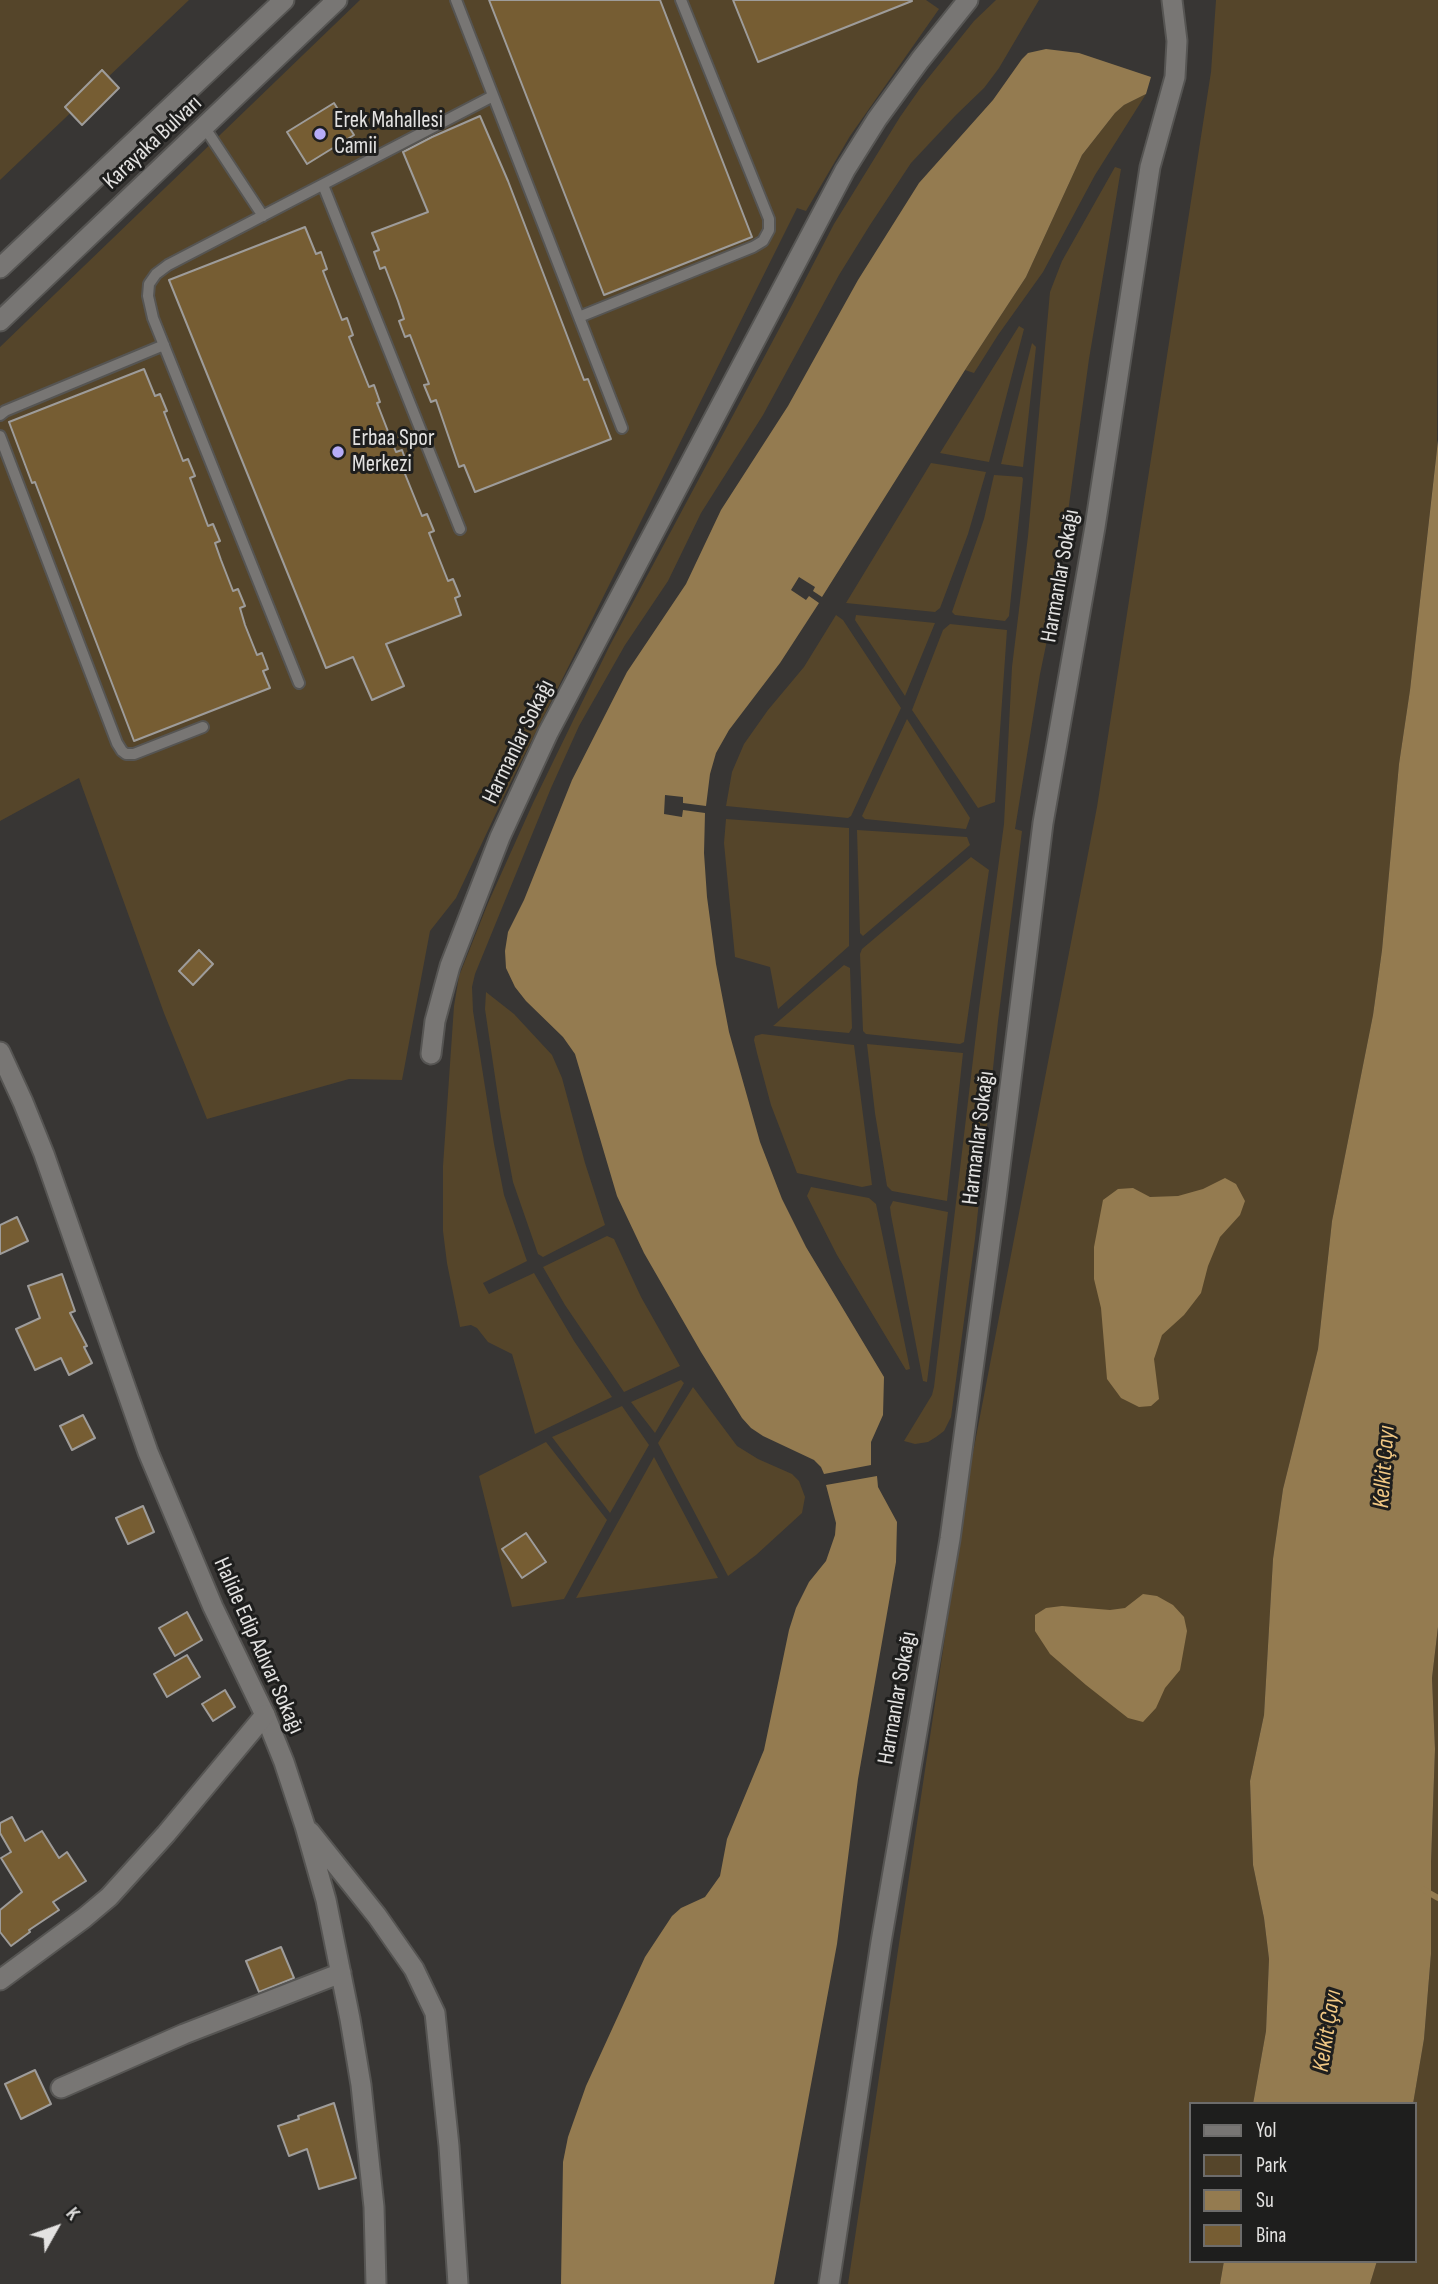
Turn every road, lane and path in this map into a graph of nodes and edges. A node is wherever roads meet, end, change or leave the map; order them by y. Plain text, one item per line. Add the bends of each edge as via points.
1 (284, 0) edge
2 (337, 0) edge
3 (456, 0) edge
4 (681, 0) edge
5 (968, 0) edge
6 (1172, 0) edge
7 (493, 96) junction
8 (205, 128) junction
9 (323, 185) junction
10 (263, 216) junction
11 (0, 268) edge
12 (579, 317) junction
13 (0, 321) edge
14 (164, 345) junction
15 (0, 415) edge
16 (622, 428) dead end
17 (0, 436) edge
18 (460, 529) dead end
19 (299, 683) dead end
20 (203, 727) dead end
21 (0, 1052) edge
22 (431, 1054) dead end
23 (265, 1715) junction
24 (305, 1826) junction
25 (341, 1973) junction
26 (0, 1980) edge
27 (61, 2088) dead end
28 (376, 2284) edge
29 (458, 2284) edge
30 (829, 2284) edge

1 - 11 street, Karayaka Bulvarı
2 - 8 street, Karayaka Bulvarı
3 - 7 lane
4 - 12 lane via 769,219 769,230 753,247
5 - 22 street, Harmanlar Sokağı via 877,119 845,170 548,733 500,837 450,966
6 - 30 street, Harmanlar Sokağı via 1175,77 1150,167 1095,527 1043,823 950,1539 881,1942
7 - 9 lane
7 - 12 lane
8 - 10 lane
8 - 13 street, Karayaka Bulvarı
9 - 10 lane
9 - 18 lane
10 - 14 lane via 156,274 148,296
12 - 16 lane
14 - 15 lane
14 - 19 lane
17 - 20 lane via 122,751 134,754
21 - 23 street, Halide Edip Adıvar Sokağı via 44,1154 148,1452 213,1607
23 - 24 street, Halide Edip Adıvar Sokağı
23 - 26 street via 108,1897
24 - 25 street, Halide Edip Adıvar Sokağı
24 - 29 street via 414,1969 435,2013
25 - 27 street via 195,2029
25 - 28 street, Halide Edip Adıvar Sokağı via 369,2145

